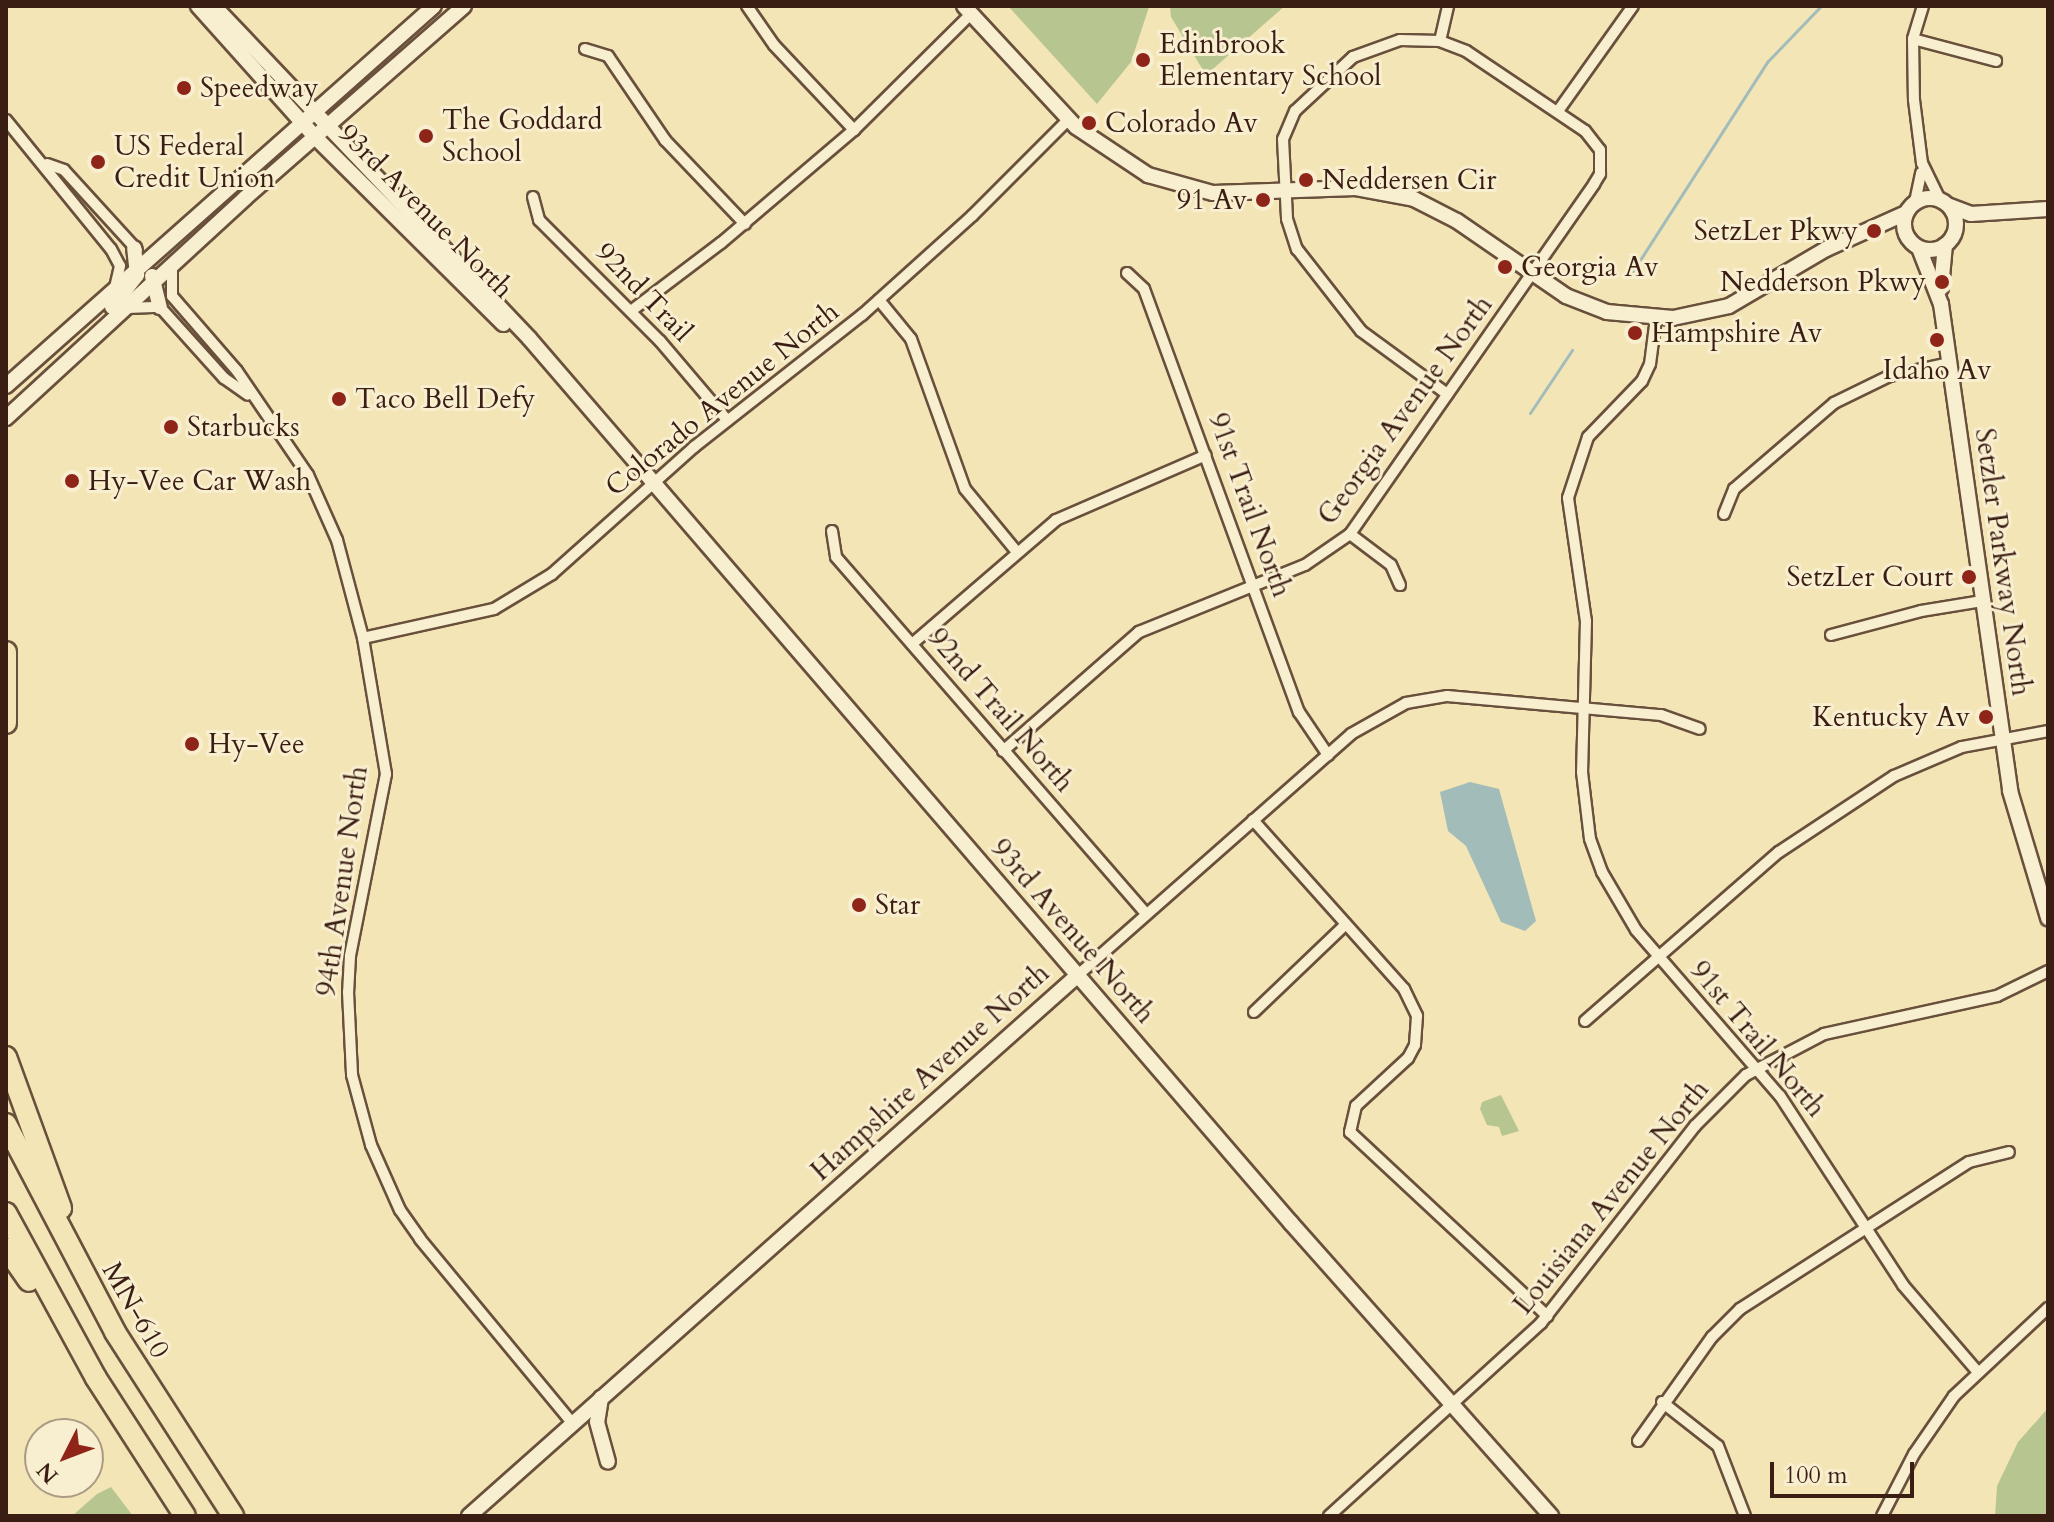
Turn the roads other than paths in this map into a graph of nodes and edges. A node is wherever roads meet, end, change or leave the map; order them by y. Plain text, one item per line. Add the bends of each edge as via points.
1 (198, 6) edge
2 (214, 6) edge
3 (434, 6) edge
4 (464, 6) edge
5 (747, 6) edge
6 (1448, 6) edge
7 (1633, 6) edge
8 (1923, 6) edge
9 (968, 10) edge
10 (1913, 39) junction
11 (1440, 41) junction
12 (585, 49) dead end
13 (1996, 61) dead end
14 (1558, 111) junction
15 (308, 117) junction
16 (6, 120) edge
17 (1068, 120) junction
18 (328, 127) junction
19 (854, 130) junction
20 (316, 138) junction
21 (1922, 163) junction
22 (47, 164) junction
23 (224, 192) junction
24 (1284, 192) junction
25 (533, 197) dead end
26 (1915, 202) junction
27 (1944, 202) junction
28 (2048, 209) edge
29 (1904, 214) junction
30 (2004, 215) junction
31 (745, 224) junction
32 (1855, 237) junction
33 (1906, 237) junction
34 (1949, 241) junction
35 (134, 248) junction
36 (1919, 248) junction
37 (152, 256) junction
38 (173, 263) junction
39 (138, 269) junction
40 (1127, 273) dead end
41 (1532, 274) junction
42 (151, 284) junction
43 (115, 289) junction
44 (879, 300) junction
45 (1941, 304) junction
46 (160, 307) junction
47 (122, 310) junction
48 (631, 311) junction
49 (1656, 318) junction
50 (1949, 363) junction
51 (560, 375) junction
52 (6, 386) edge
53 (1447, 394) junction
54 (253, 399) junction
55 (6, 417) edge
56 (727, 420) junction
57 (1206, 455) junction
58 (655, 482) junction
59 (1724, 514) dead end
60 (832, 531) dead end
61 (1350, 534) junction
62 (1017, 552) junction
63 (1400, 585) dead end
64 (1253, 586) junction
65 (1982, 601) junction
66 (1831, 635) dead end
67 (363, 638) junction
68 (912, 644) junction
69 (6, 652) edge
70 (1585, 709) junction
71 (6, 723) edge
72 (1700, 729) dead end
73 (2048, 731) edge
74 (2001, 740) junction
75 (1003, 751) junction
76 (1328, 755) junction
77 (1253, 820) junction
78 (1146, 914) junction
79 (2048, 918) edge
80 (1346, 924) junction
81 (1658, 956) junction
82 (2048, 971) edge
83 (1078, 975) junction
84 (1254, 1012) dead end
85 (1585, 1021) dead end
86 (6, 1057) edge
87 (1756, 1068) junction
88 (6, 1124) edge
89 (2009, 1152) dead end
90 (6, 1213) edge
91 (1867, 1229) junction
92 (6, 1248) edge
93 (2048, 1308) edge
94 (1547, 1316) junction
95 (115, 1332) junction
96 (1976, 1370) junction
97 (601, 1398) junction
98 (1662, 1402) junction
99 (1453, 1406) junction
100 (573, 1424) junction
101 (1638, 1441) dead end
102 (137, 1444) junction
103 (608, 1462) dead end
104 (185, 1516) edge
105 (233, 1516) edge
106 (469, 1516) edge
107 (1329, 1516) edge
108 (1551, 1516) edge
109 (1745, 1516) edge
110 (1882, 1516) edge

1 - 15 street, 93rd Avenue North
2 - 15 street, 93rd Avenue North
3 - 15 street
4 - 18 street
5 - 19 street via 774,45
6 - 11 street
7 - 14 street
8 - 10 street
9 - 17 street
9 - 19 street
10 - 13 street
10 - 21 street
11 - 14 street via 1479,59
11 - 24 street via 1400,40 1366,50 1305,99 1283,139
12 - 31 street via 608,56 665,140
14 - 41 street, Georgia Avenue North via 1600,150 1600,174
15 - 18 street, 93rd Avenue North
15 - 20 street, 93rd Avenue North
15 - 23 street
16 - 22 street
17 - 24 street via 1107,153 1167,183 1213,193
17 - 44 street, Colorado Avenue North
18 - 20 street
18 - 51 street, 93rd Avenue North
19 - 31 street
20 - 38 street
20 - 51 street, 93rd Avenue North
21 - 26 street
21 - 27 street
22 - 35 street via 64,170
22 - 43 street via 54,183 118,260
23 - 37 street
23 - 42 street via 157,265
24 - 41 street via 1356,188 1414,199 1457,221
24 - 53 street via 1289,236 1348,316
25 - 48 street, 92nd Trail via 539,220
26 - 27 street
26 - 29 street
27 - 30 street via 1971,214
27 - 34 street via 1956,218
28 - 30 street
29 - 32 street
29 - 33 street
30 - 34 street via 1969,225
31 - 48 street
32 - 33 street
32 - 49 street via 1729,306
33 - 36 street
34 - 36 street
34 - 45 street, Setzler Parkway North
35 - 37 street
35 - 39 street
36 - 45 street, Setzler Parkway North
37 - 39 street
38 - 42 street
38 - 54 street, 94th Avenue North via 172,296 237,371
39 - 43 street
39 - 55 street via 123,296
40 - 57 street, 91st Trail North via 1144,289
41 - 49 street via 1587,305
41 - 53 street, Georgia Avenue North
42 - 46 street
42 - 47 street
43 - 52 street
44 - 56 street, Colorado Avenue North
44 - 62 street via 911,339 965,489
45 - 50 street, Setzler Parkway North
46 - 47 street via 140,304
46 - 54 street, 94th Avenue North via 224,378
47 - 55 street
48 - 56 street, 92nd Trail
49 - 70 street via 1646,373 1588,437 1568,498 1586,621
50 - 59 street via 1889,376 1834,403 1734,489
50 - 65 street, Setzler Parkway North
51 - 58 street, 93rd Avenue North
53 - 61 street, Georgia Avenue North
54 - 67 street, 94th Avenue North via 317,495 347,569
56 - 58 street, Colorado Avenue North
57 - 62 street via 1078,507
57 - 64 street, 91st Trail North
58 - 67 street, Colorado Avenue North via 525,594 494,609
58 - 83 street, 93rd Avenue North
60 - 68 street, 92nd Trail North via 836,557
61 - 63 street via 1391,565
61 - 64 street, Georgia Avenue North via 1322,556
62 - 68 street
64 - 75 street, Georgia Avenue North via 1132,637
64 - 76 street, 91st Trail North via 1299,712
65 - 66 street
65 - 74 street, Setzler Parkway North
67 - 100 street, 94th Avenue North via 386,774 350,956 348,1038 359,1106 400,1210
68 - 75 street, 92nd Trail North
69 - 71 highway
70 - 72 street, Hampshire Avenue North via 1661,715
70 - 76 street, Hampshire Avenue North via 1467,697 1426,699 1368,721
70 - 81 street, 91st Trail North via 1582,772 1590,839 1617,902
73 - 74 street
74 - 79 street, Setzler Parkway North via 2021,842
74 - 81 street via 1938,754 1894,776 1779,852
75 - 78 street, 92nd Trail North
76 - 77 street, Hampshire Avenue North
77 - 78 street, Hampshire Avenue North
77 - 80 street
78 - 83 street, Hampshire Avenue North
80 - 84 street
80 - 94 street via 1404,989 1417,1030 1408,1058 1350,1114 1350,1132
81 - 85 street
81 - 87 street, 91st Trail North
82 - 87 street, Louisiana Avenue North via 1997,996 1824,1034
83 - 97 street, Hampshire Avenue North
83 - 99 street, 93rd Avenue North
86 - 95 highway via 45,1170
87 - 91 street, 91st Trail North via 1798,1121
87 - 94 street, Louisiana Avenue North via 1695,1126
88 - 95 highway, MN-610
89 - 91 street via 1969,1162
90 - 102 highway
91 - 96 street, 91st Trail North via 1903,1285
91 - 98 street via 1740,1309
92 - 102 highway
93 - 96 street
94 - 99 street, Louisiana Avenue North
95 - 105 highway, MN-610
96 - 110 street via 1933,1424
97 - 100 street, Hampshire Avenue North
97 - 103 street via 597,1422
98 - 101 street
98 - 109 street via 1718,1446
99 - 107 street, Louisiana Avenue North
99 - 108 street, 93rd Avenue North
100 - 106 street, Hampshire Avenue North
102 - 104 highway

